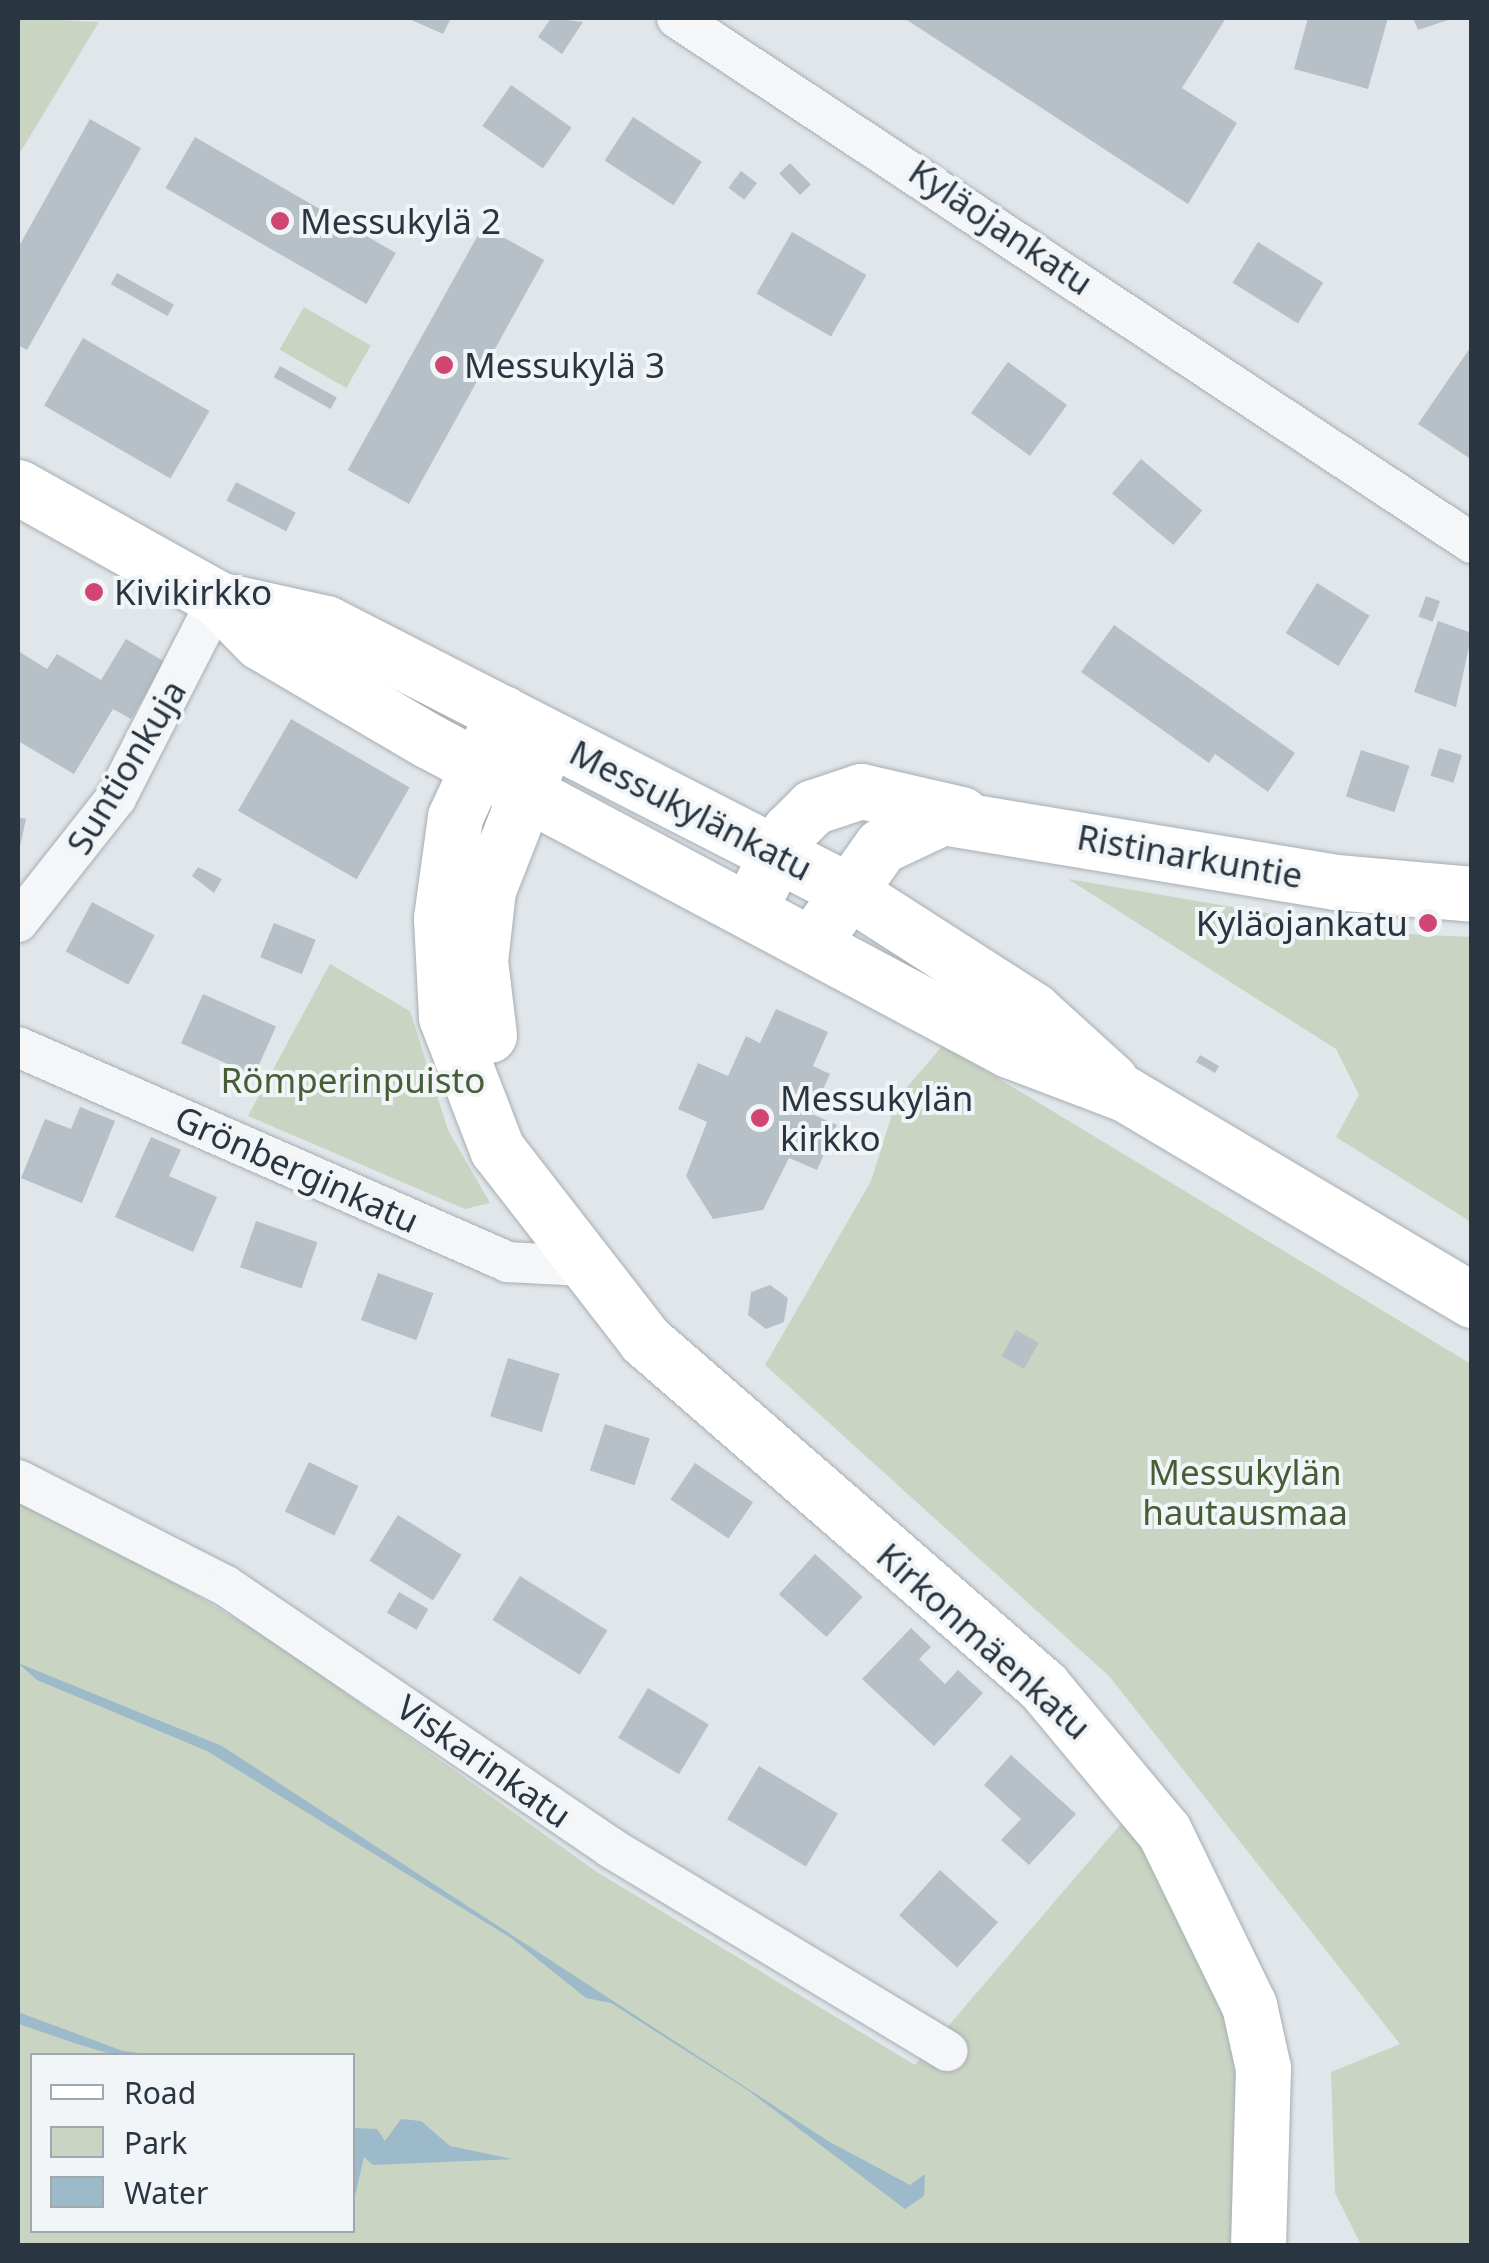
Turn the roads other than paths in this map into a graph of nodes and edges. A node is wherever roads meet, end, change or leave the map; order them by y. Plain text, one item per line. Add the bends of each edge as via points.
1 (677, 18) edge
2 (18, 487) edge
3 (1472, 543) edge
4 (218, 599) junction
5 (525, 725) junction
6 (499, 777) junction
7 (968, 817) junction
8 (776, 854) junction
9 (843, 888) junction
10 (1472, 894) edge
11 (748, 908) junction
12 (18, 922) edge
13 (813, 942) junction
14 (18, 1048) edge
15 (1124, 1094) junction
16 (583, 1266) junction
17 (1472, 1300) edge
18 (18, 1480) edge
19 (947, 2050) dead end
20 (1258, 2246) edge

1 - 3 street, Kyläojankatu
2 - 4 main road, Messukylänkatu
4 - 5 main road, Messukylänkatu via 326,622
4 - 6 main road, Messukylänkatu via 260,642
4 - 12 street, Suntionkuja via 116,798
5 - 6 main road, Kirkonmäenkatu
5 - 8 main road, Messukylänkatu
6 - 11 main road, Messukylänkatu
6 - 16 main road, Kirkonmäenkatu via 446,868 446,1017 498,1149 536,1190
7 - 8 main road, Ristinarkuntie via 926,799 861,791 813,806
7 - 9 main road, Ristinarkuntie via 908,828
7 - 10 main road, Ristinarkuntie via 1336,882
8 - 9 main road, Messukylänkatu
8 - 11 main road, Ristinarkuntie
9 - 13 main road, Ristinarkuntie
9 - 15 main road, Messukylänkatu via 1033,1010
11 - 13 main road, Messukylänkatu
13 - 15 main road, Messukylänkatu via 1010,1050
14 - 16 street, Grönberginkatu via 508,1262
15 - 17 main road, Messukylänkatu
16 - 20 main road, Kirkonmäenkatu via 645,1340 1044,1686 1164,1830 1249,2005 1263,2068
18 - 19 street, Viskarinkatu via 226,1586 610,1848

